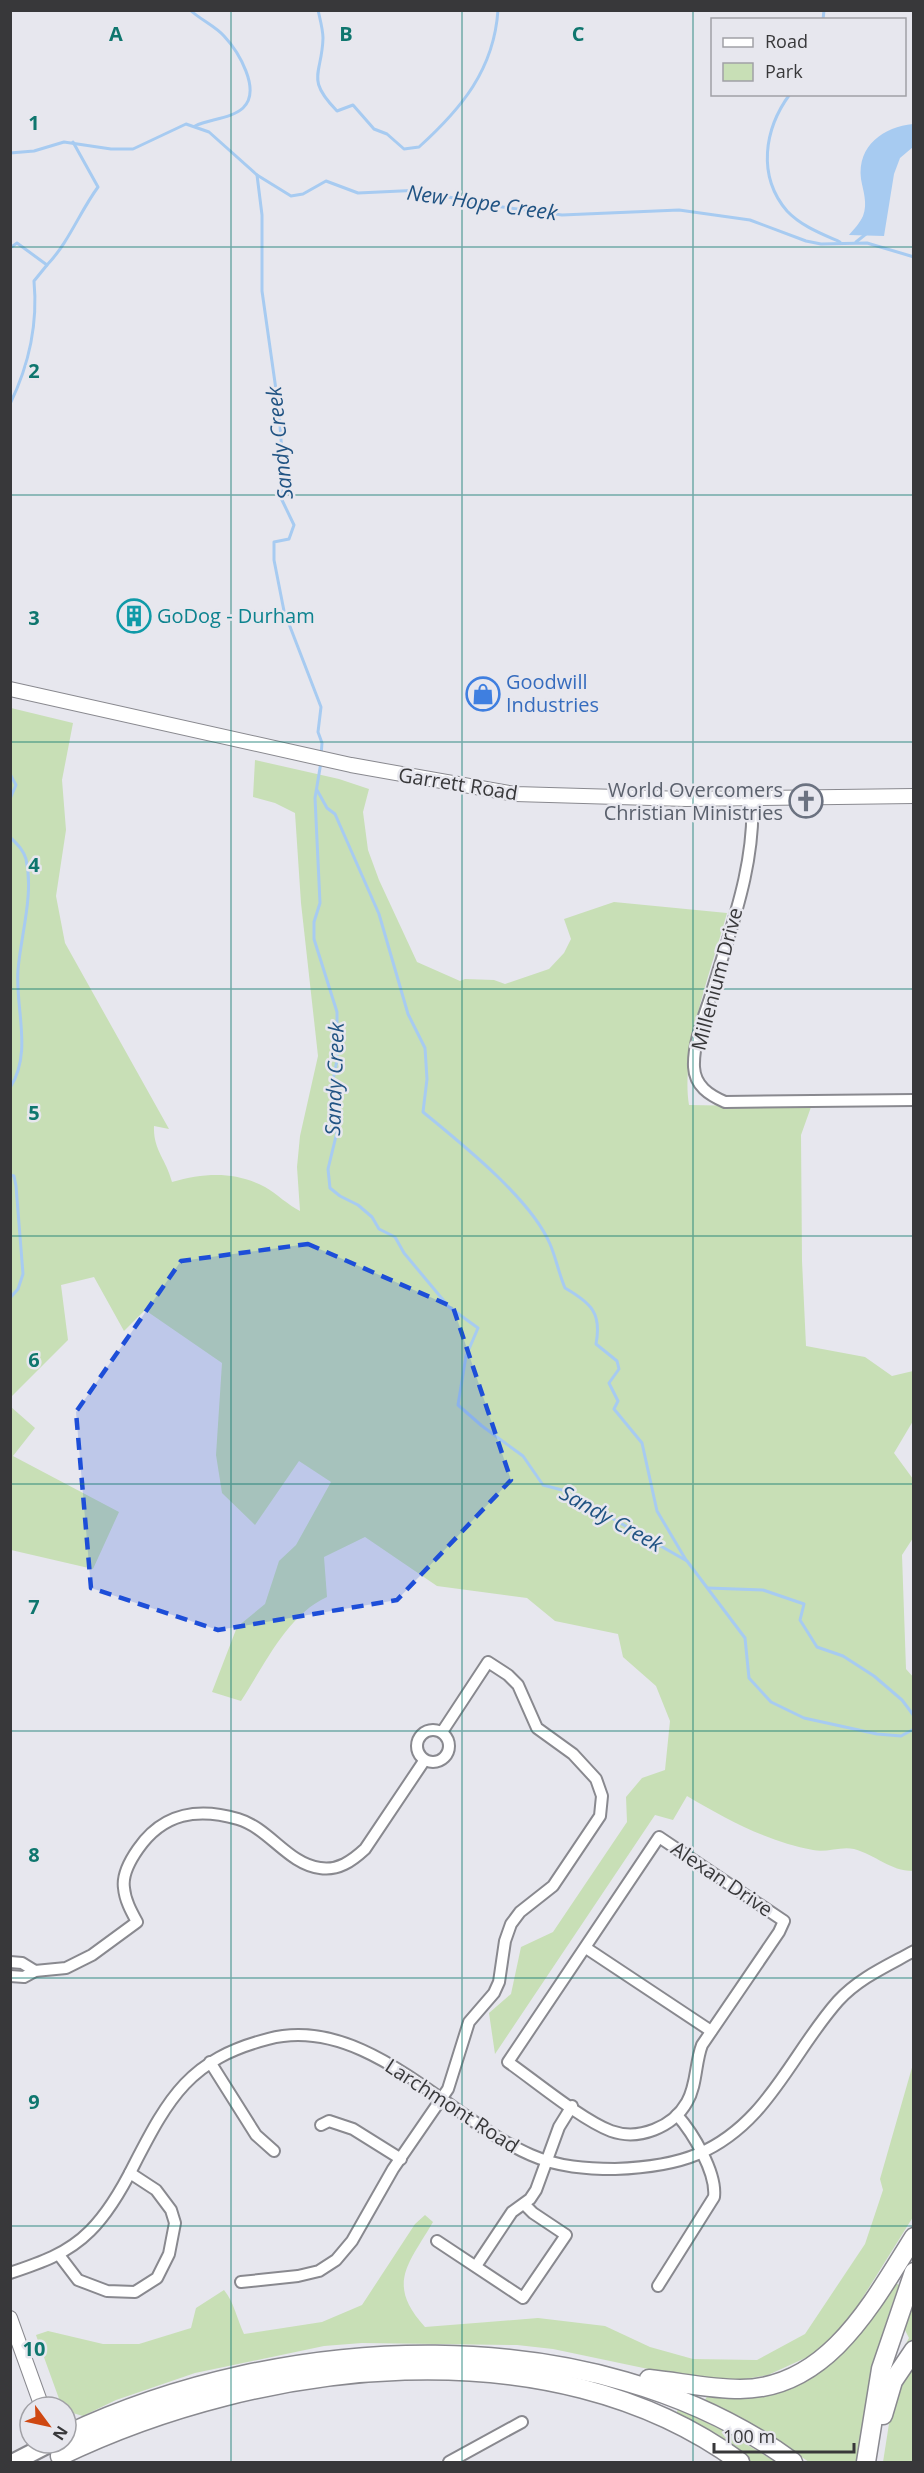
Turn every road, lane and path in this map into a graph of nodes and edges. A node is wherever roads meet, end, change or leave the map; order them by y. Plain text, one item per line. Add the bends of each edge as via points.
1 (10, 689) edge
2 (914, 796) edge
3 (752, 797) junction
4 (914, 1100) edge
5 (442, 1732) junction
6 (424, 1761) junction
7 (586, 1948) junction
8 (914, 1951) edge
9 (10, 1962) edge
10 (35, 1971) junction
11 (10, 1976) edge
12 (711, 2031) junction
13 (210, 2062) junction
14 (442, 2100) junction
15 (572, 2106) junction
16 (677, 2115) junction
17 (321, 2125) dead end
18 (274, 2151) dead end
19 (700, 2153) junction
20 (401, 2159) junction
21 (548, 2161) junction
22 (130, 2173) junction
23 (524, 2204) junction
24 (914, 2237) edge
25 (437, 2241) dead end
26 (59, 2255) junction
27 (476, 2266) junction
28 (914, 2272) edge
29 (10, 2273) edge
30 (241, 2282) dead end
31 (658, 2286) dead end
32 (10, 2318) edge
33 (914, 2350) edge
34 (611, 2376) junction
35 (38, 2395) edge
36 (522, 2422) dead end
37 (78, 2431) edge
38 (78, 2445) edge
39 (47, 2455) edge
40 (14, 2463) edge
41 (449, 2463) edge
42 (740, 2463) edge
43 (793, 2463) edge
44 (866, 2463) edge
45 (878, 2463) edge

1 - 3 street, Garrett Road via 341,763 527,795 635,799
2 - 3 street, Garrett Road
3 - 4 street, Millenium Drive via 748,871 699,1035 694,1067 701,1088 725,1102
5 - 6 street via 449,1741 445,1757 435,1763
5 - 6 street via 432,1730 419,1737 416,1748
5 - 14 street via 488,1662 518,1685 537,1728 573,1754 596,1779 603,1805 595,1826 553,1886 511,1924 499,1982 469,2022 456,2071
6 - 10 street via 364,1849 353,1860 331,1869 307,1865 240,1819 212,1812 172,1817 141,1845 126,1873 123,1885 137,1922 79,1962 57,1970
7 - 12 street
7 - 12 street, Alexan Drive via 659,1837 784,1921
7 - 15 street, Alexan Drive via 508,2062
8 - 19 street, Larchmont Road via 851,1989 828,2013 761,2108 735,2133
9 - 10 street via 22,1963
10 - 11 street via 24,1977
12 - 16 street, Alexan Drive via 698,2055 688,2101
13 - 14 street, Larchmont Road via 229,2051 281,2036 336,2040 364,2050
13 - 18 street via 256,2135
13 - 22 street, Larchmont Road via 175,2094
14 - 20 street
14 - 21 street, Larchmont Road via 512,2145
15 - 16 street, Alexan Drive via 612,2131 627,2134 649,2131
15 - 21 street via 559,2127
16 - 19 street
17 - 20 street via 329,2121 353,2129
19 - 21 street, Larchmont Road via 667,2164 622,2169
19 - 31 street via 713,2178 714,2197
20 - 30 street via 352,2241 327,2266 298,2276
21 - 23 street via 536,2190
22 - 26 street, Larchmont Road via 104,2216
22 - 26 street via 156,2190 171,2210 175,2223 169,2254 157,2278 135,2292 99,2289 78,2280
23 - 27 street via 512,2212
23 - 27 street via 566,2235 523,2298
24 - 34 highway via 842,2342 803,2371 741,2389
25 - 27 street
26 - 29 street, Larchmont Road
28 - 44 highway via 881,2369
32 - 35 street
33 - 45 highway via 898,2369 887,2399
34 - 37 highway via 549,2363 475,2356 410,2356 319,2364 185,2390
34 - 43 highway via 694,2405 750,2433
36 - 41 street
38 - 42 highway via 225,2397 356,2374 498,2374 589,2389 652,2412 693,2432
39 - 40 main road

